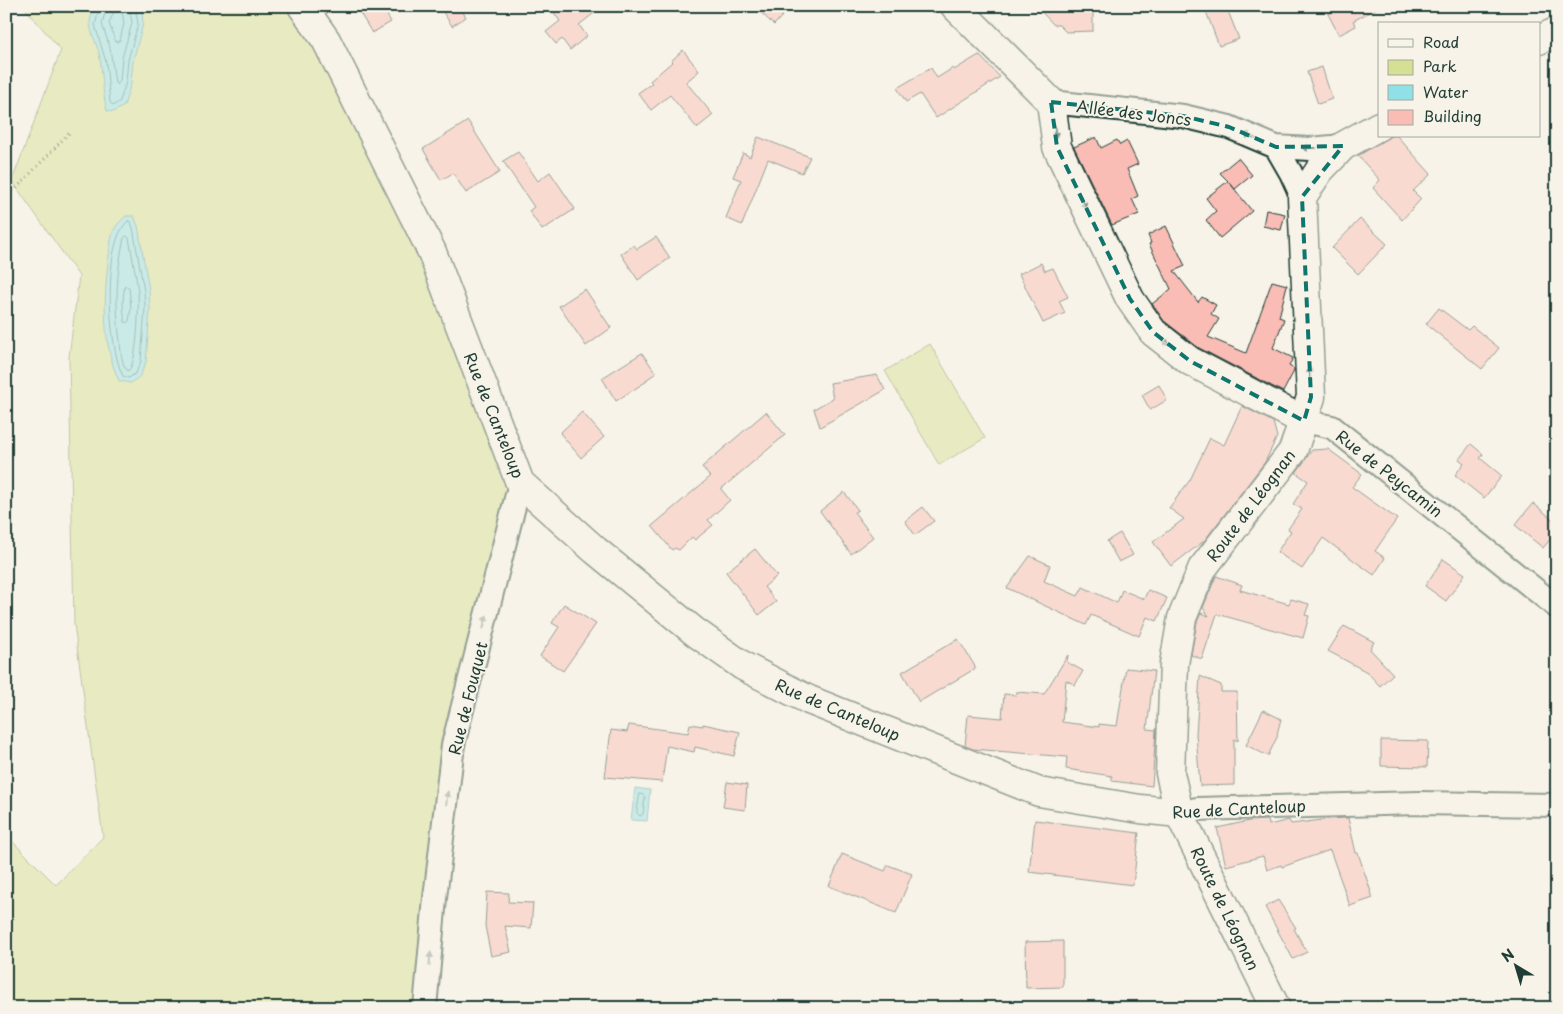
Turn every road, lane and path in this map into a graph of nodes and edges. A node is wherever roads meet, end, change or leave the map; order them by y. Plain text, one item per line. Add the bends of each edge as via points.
1 (302, 6) edge
2 (955, 6) edge
3 (1557, 31) edge
4 (1540, 40) edge
5 (1051, 102) junction
6 (1378, 127) edge
7 (70, 132) dead end
8 (1343, 146) junction
9 (1276, 147) junction
10 (1302, 196) junction
11 (6, 199) edge
12 (1304, 422) junction
13 (520, 483) junction
14 (1557, 607) edge
15 (1557, 805) edge
16 (1179, 813) junction
17 (425, 1008) edge
18 (1276, 1008) edge

1 - 13 street, Rue de Canteloup via 326,40 432,252
2 - 5 street
3 - 4 street
9 -> 5 street, Allée des Joncs via 1228,127 1183,116
5 -> 12 street via 1057,147 1130,298 1153,332 1190,361
6 - 8 street
7 - 11 path
8 -> 9 street via 1310,149
8 - 10 street via 1318,171
9 - 10 street
12 -> 10 street via 1312,397
12 - 14 street, Rue de Peycamin via 1332,427
12 - 16 street, Route de Léognan via 1293,451 1202,569 1182,618 1174,664 1170,773
13 - 16 street, Rue de Canteloup via 695,632 743,666 809,700 1039,792
17 -> 13 street, Rue de Fouquet via 453,745
15 - 16 street, Rue de Canteloup via 1418,803 1197,808
16 - 18 street, Route de Léognan

